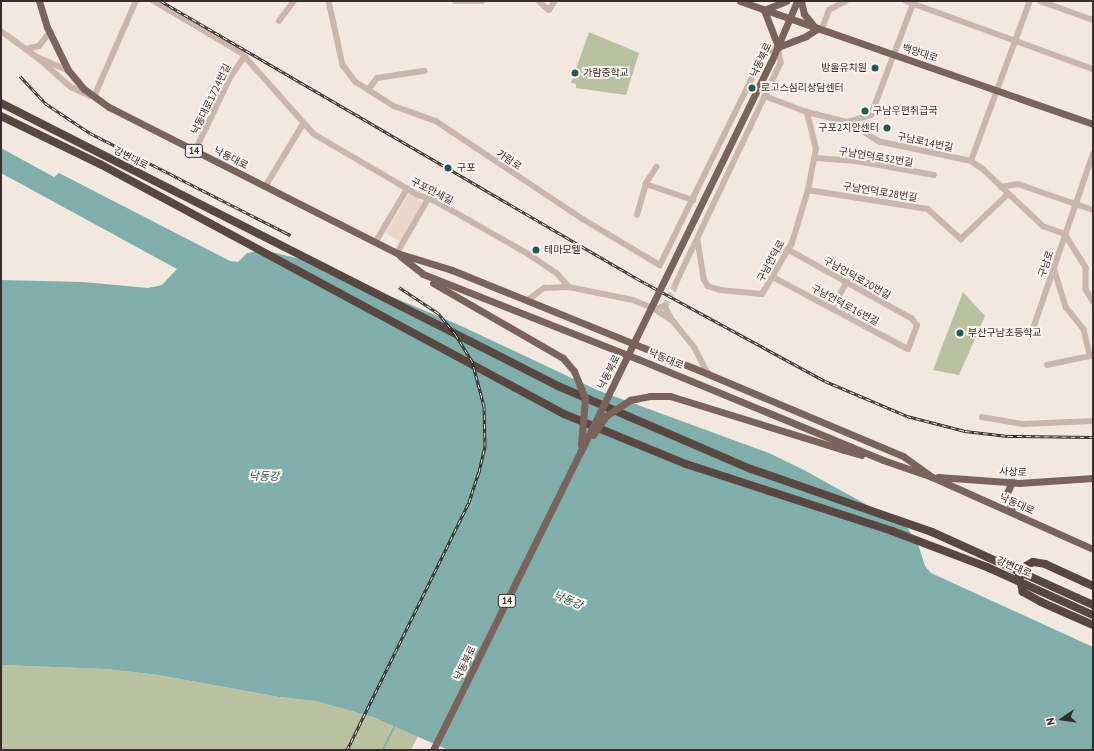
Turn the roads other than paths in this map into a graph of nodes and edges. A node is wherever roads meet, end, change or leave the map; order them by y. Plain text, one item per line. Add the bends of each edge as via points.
1 (39, 1) edge
2 (136, 1) edge
3 (154, 1) edge
4 (294, 1) edge
5 (329, 1) edge
6 (455, 1) edge
7 (482, 1) edge
8 (539, 1) edge
9 (555, 1) edge
10 (740, 1) edge
11 (786, 1) edge
12 (797, 1) edge
13 (800, 1) edge
14 (846, 1) edge
15 (906, 1) edge
16 (1030, 1) edge
17 (1040, 1) edge
18 (913, 2) edge
19 (764, 10) junction
20 (790, 20) junction
21 (1093, 20) edge
22 (279, 21) dead end
23 (819, 30) junction
24 (1, 31) edge
25 (50, 32) junction
26 (1016, 41) junction
27 (778, 47) junction
28 (26, 49) junction
29 (245, 56) junction
30 (895, 56) junction
31 (37, 57) junction
32 (1093, 69) edge
33 (68, 70) junction
34 (424, 71) dead end
35 (368, 90) junction
36 (998, 90) junction
37 (765, 96) junction
38 (94, 97) junction
39 (101, 102) junction
40 (1, 103) edge
41 (807, 112) junction
42 (1, 116) edge
43 (848, 122) junction
44 (304, 124) junction
45 (1093, 124) edge
46 (195, 151) junction
47 (1093, 154) edge
48 (815, 158) junction
49 (971, 162) junction
50 (657, 167) dead end
51 (934, 175) dead end
52 (646, 184) junction
53 (265, 187) junction
54 (1001, 187) junction
55 (407, 188) junction
56 (808, 190) junction
57 (1008, 194) junction
58 (428, 198) junction
59 (693, 200) junction
60 (1076, 204) junction
61 (1093, 210) edge
62 (637, 215) dead end
63 (1065, 234) junction
64 (698, 239) junction
65 (376, 243) junction
66 (788, 250) junction
67 (397, 253) junction
68 (1054, 267) junction
69 (773, 277) junction
70 (847, 282) junction
71 (676, 284) tunnel mouth
72 (569, 287) junction
73 (528, 300) junction
74 (1093, 301) edge
75 (832, 308) junction
76 (1033, 329) dead end
77 (908, 349) joint
78 (1091, 357) edge
79 (1047, 365) dead end
80 (708, 374) junction
81 (982, 417) dead end
82 (1093, 421) edge
83 (581, 451) junction
84 (932, 477) junction
85 (1093, 478) edge
86 (1012, 482) junction
87 (1012, 512) junction
88 (1093, 549) edge
89 (1093, 586) edge
90 (1093, 605) edge
91 (1093, 615) edge
92 (1093, 625) edge
93 (433, 750) edge

1 - 25 main road, 낙동대로 / 14
2 - 38 street
3 - 29 street, 구포만세길
4 - 22 street
5 - 35 street, 가람로 via 347,72
6 - 7 street
8 - 9 street via 549,10
10 - 19 main road, 백양대로
11 - 19 main road
12 - 20 main road, 낙동북로
13 - 23 main road via 804,14
14 - 23 street via 829,10
15 - 18 street
16 - 26 street
17 - 21 street
18 - 26 street
18 - 30 street
19 - 20 main road, 백양대로
19 - 27 main road
20 - 23 main road, 백양대로
20 - 27 main road, 낙동북로
23 - 27 main road
23 - 30 main road, 백양대로
24 - 28 street
25 - 28 street via 39,46
25 - 33 main road, 낙동대로 / 14
26 - 32 street
26 - 36 street
27 - 37 street via 781,63
27 - 59 street via 764,54
27 - 83 main road, 낙동북로, bridge
28 - 31 street
29 - 44 street, 구포만세길
29 - 46 street, 낙동대로1724번길 via 231,76
30 - 36 main road, 백양대로
30 - 43 street via 871,116
31 - 33 street
31 - 39 street via 71,87
33 - 38 main road, 낙동대로 / 14
34 - 35 street via 377,78
35 - 59 street, 가람로 via 394,106 436,121 583,219 660,266
36 - 45 main road, 백양대로
36 - 49 street
37 - 41 street, 구남로14번길
37 - 64 street
38 - 39 main road, 낙동대로 / 14
39 - 46 main road, 낙동대로 / 14
40 - 90 highway, 강변대로, bridge via 551,382 627,417 751,469 932,532
41 - 43 street, 구남로14번길
41 - 48 street, 구남언덕로 via 815,141
42 - 91 highway, 강변대로, bridge via 100,164 564,414 686,464 892,531 987,566
43 - 49 street, 구남로14번길 via 878,141
44 - 53 street
44 - 55 street, 구포만세길 via 319,137
46 - 53 main road, 낙동대로 / 14
47 - 60 street, 구남로
48 - 51 street, 구남언덕로32번길 via 857,161
48 - 56 street, 구남언덕로
49 - 54 street, 구남로14번길 via 983,169
50 - 52 street
52 - 59 street
52 - 62 street
53 - 65 main road, 낙동대로 / 14
54 - 57 street, 구남로14번길
54 - 60 street via 1018,184
55 - 58 street, 구포만세길
55 - 65 street
56 - 57 street, 구남언덕로28번길 via 928,209 961,239
56 - 66 street, 구남언덕로
57 - 63 street, 구남로14번길 via 1043,226
58 - 67 street
58 - 72 street, 구포만세길 via 527,253 558,273
60 - 61 street
60 - 63 street, 구남로
63 - 68 street, 구남로
63 - 74 street via 1086,268 1086,289
64 - 69 street, 구남언덕로 via 704,279 708,286 720,290 762,294
64 - 71 street
65 - 67 main road, 낙동대로 / 14
66 - 69 street, 구남언덕로
66 - 70 street, 구남언덕로20번길
67 - 73 main road, 낙동대로 / 14 via 452,270
67 - 83 main road, 14, bridge via 433,283 563,358 574,371 586,398
67 - 84 main road, 낙동대로 via 423,274 883,460
68 - 76 street, 구남로
68 - 78 street via 1066,307 1084,329
69 - 75 street, 구남언덕로16번길
70 - 75 street
70 - 77 street, 구남언덕로20번길 via 916,322 916,330
72 - 73 street via 544,288
72 - 80 street via 610,294 655,309 665,306 695,348
73 - 80 main road, 낙동대로 / 14
75 - 77 street, 구남언덕로16번길
78 - 79 street
80 - 84 main road, 낙동대로 / 14 via 902,456
81 - 82 street via 1023,424
83 - 84 main road, 14, bridge via 606,416 630,400 670,396
83 - 93 main road, 낙동북로 / 14
84 - 86 main road, 사상로
84 - 87 main road, 낙동대로
85 - 86 main road, 사상로
86 - 87 main road via 1007,493
87 - 88 main road, 낙동대로
89 - 92 highway, bridge via 1045,564 1034,562 1026,566 1019,576 1023,592

